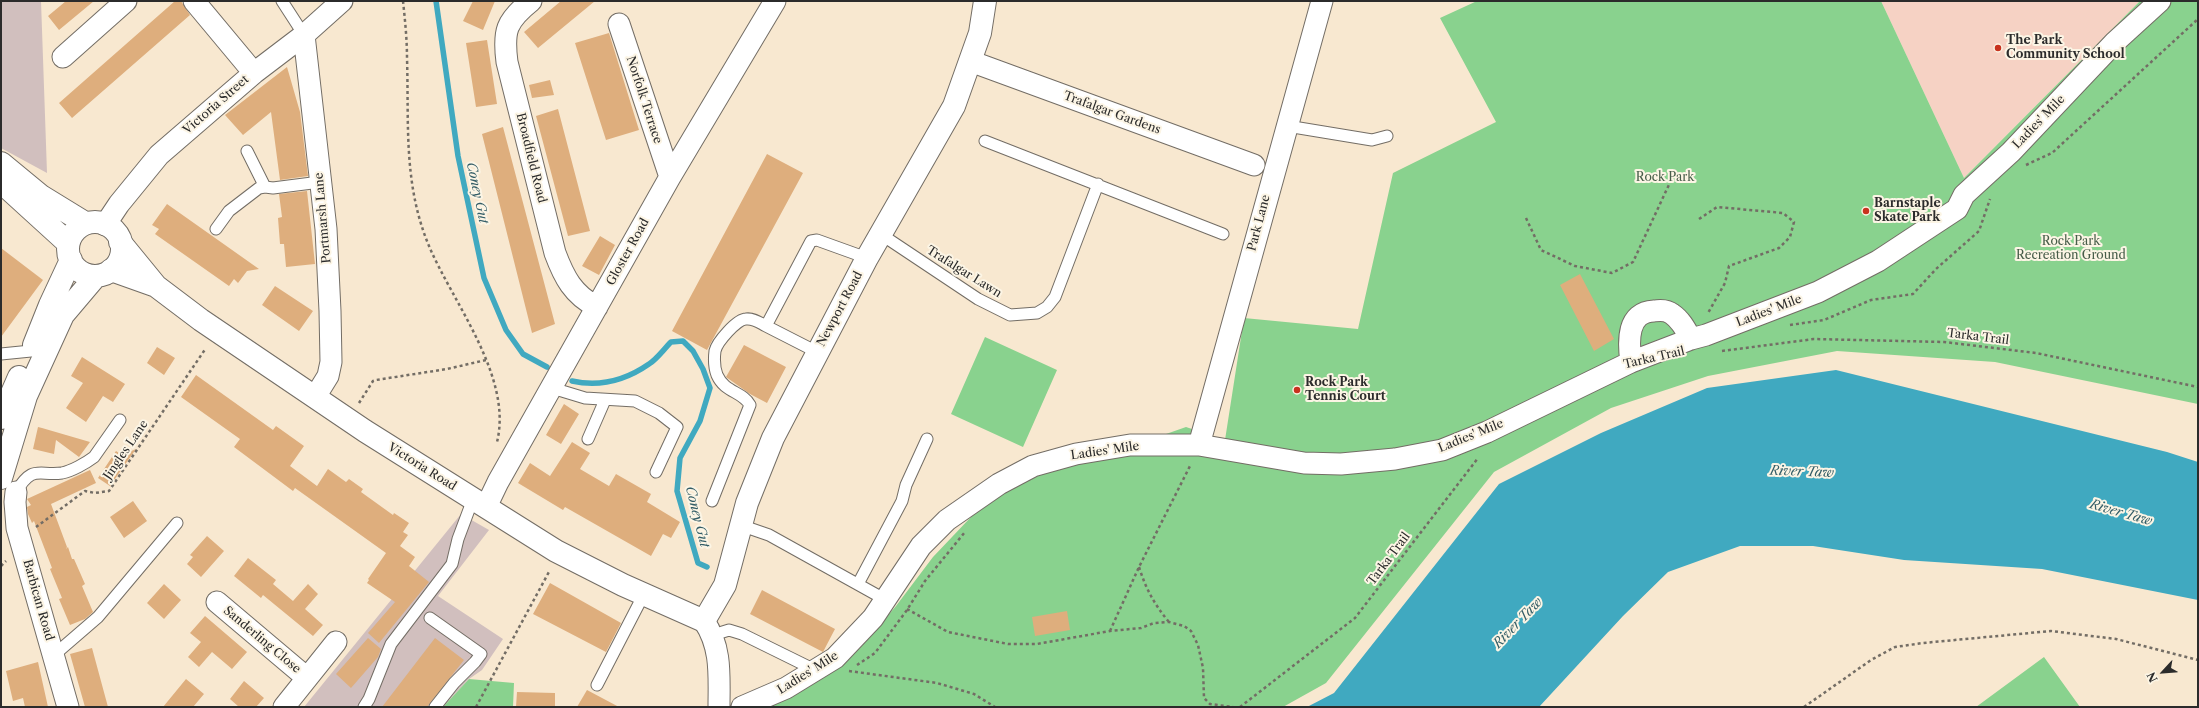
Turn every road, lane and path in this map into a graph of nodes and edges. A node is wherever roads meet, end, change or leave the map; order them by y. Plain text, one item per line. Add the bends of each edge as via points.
1 (126, 1) edge
2 (194, 1) edge
3 (282, 1) edge
4 (342, 1) edge
5 (403, 1) edge
6 (531, 1) edge
7 (775, 1) edge
8 (985, 1) edge
9 (1322, 1) edge
10 (2160, 1) edge
11 (619, 24) dead end
12 (304, 35) junction
13 (63, 57) dead end
14 (970, 61) junction
15 (254, 73) junction
16 (1287, 126) junction
17 (1387, 136) dead end
18 (985, 142) dead end
19 (247, 151) dead end
20 (1, 163) edge
21 (1254, 165) dead end
22 (1673, 176) dead end
23 (670, 177) junction
24 (1, 182) edge
25 (320, 182) junction
26 (1098, 184) junction
27 (265, 187) junction
28 (1526, 218) dead end
29 (1699, 219) dead end
30 (95, 224) junction
31 (216, 229) dead end
32 (1223, 234) dead end
33 (882, 235) junction
34 (120, 242) junction
35 (70, 252) junction
36 (867, 258) junction
37 (104, 273) junction
38 (156, 286) junction
39 (597, 307) junction
40 (766, 326) junction
41 (218, 331) junction
42 (1698, 337) junction
43 (31, 351) junction
44 (1721, 351) dead end
45 (817, 352) junction
46 (1, 354) edge
47 (486, 360) junction
48 (1631, 362) junction
49 (2198, 387) edge
50 (552, 388) junction
51 (315, 397) junction
52 (605, 400) junction
53 (1, 418) edge
54 (120, 420) dead end
55 (348, 420) junction
56 (588, 439) dead end
57 (926, 439) dead end
58 (496, 444) dead end
59 (1484, 453) dead end
60 (1192, 455) junction
61 (656, 472) dead end
62 (9, 485) edge
63 (712, 501) dead end
64 (480, 503) junction
65 (177, 523) dead end
66 (740, 525) junction
67 (966, 532) dead end
68 (21, 542) junction
69 (556, 551) junction
70 (1139, 567) junction
71 (858, 584) junction
72 (644, 594) junction
73 (886, 600) junction
74 (216, 602) dead end
75 (908, 610) junction
76 (430, 618) dead end
77 (1169, 622) junction
78 (708, 628) junction
79 (1110, 631) junction
80 (336, 642) dead end
81 (54, 655) junction
82 (2198, 660) edge
83 (815, 670) junction
84 (307, 678) junction
85 (597, 685) dead end
86 (68, 707) edge
87 (284, 707) edge
88 (364, 707) edge
89 (435, 707) edge
90 (476, 707) edge
91 (719, 707) edge
92 (742, 707) edge
93 (994, 707) edge
94 (1233, 707) edge
95 (1240, 707) edge
96 (1804, 707) edge

1 - 13 street
2 - 15 street
3 - 12 lane
4 - 12 street, Victoria Street
5 - 47 path via 407,58 408,157 413,195 429,246
6 - 39 street, Broadfield Road via 517,13 505,32 507,62 555,253 574,292
7 - 23 street, Gloster Road
8 - 14 street, Newport Road via 980,33
9 - 16 street, Park Lane
10 - 42 street, Ladies' Mile via 2115,42 2010,152 1964,195 1957,210 1878,260 1818,292
11 - 23 street, Norfolk Terrace
12 - 15 street, Victoria Street
12 - 25 street, Portmarsh Lane
14 - 21 street, Trafalgar Gardens
14 - 33 street, Newport Road via 954,106
15 - 30 street, Victoria Street via 159,154 123,198
16 - 17 lane via 1372,140
16 - 60 street, Park Lane
18 - 26 lane
19 - 27 lane
20 - 30 street via 41,196
22 - 28 path via 1633,262 1612,273 1575,266 1541,250
23 - 39 street, Gloster Road
24 - 35 street
25 - 27 lane
25 - 51 street, Portmarsh Lane via 326,229 331,362 328,376
26 - 32 lane
26 - 33 lane, Trafalgar Lawn via 1055,297 1047,308 1036,313 1010,315 978,299
27 - 31 lane via 259,188 229,211
29 - 42 path via 1718,207 1783,213 1794,222 1790,237 1779,248 1729,266 1726,283 1705,318
30 - 34 street via 118,236
30 - 35 street via 73,234
33 - 36 street, Newport Road
34 - 37 street via 120,257
34 - 38 street, Victoria Road
35 - 37 street via 78,270 88,275
35 - 43 street
36 - 40 lane via 829,243 811,241
36 - 45 street, Newport Road
37 - 38 street, Victoria Road
37 - 62 street via 63,316 26,396
38 - 41 street, Victoria Road
39 - 50 street, Gloster Road
40 - 45 lane
40 - 63 lane via 745,318 735,323 716,349 714,363 724,387 747,400 750,405
41 - 51 street, Victoria Road
41 - 68 path, Jingles Lane via 109,491 85,491 29,532
42 - 48 street, Ladies' Mile
42 - 48 street via 1672,314 1663,310 1644,313 1636,318 1630,329 1628,342
43 - 46 lane
43 - 53 street
44 - 49 path, Tarka Trail via 1814,339 1944,342 2036,353
45 - 66 street, Newport Road via 759,469
47 - 55 path via 373,381
47 - 58 path via 491,370 498,407
48 - 60 street, Ladies' Mile via 1487,432 1442,450 1395,459 1341,464
50 - 52 lane via 585,398
50 - 64 street, Gloster Road via 498,482
51 - 55 street, Victoria Road
52 - 56 lane
52 - 61 lane via 635,401 677,427
54 - 62 lane via 94,458 88,462 63,473 33,474 23,481
55 - 64 street, Victoria Road
57 - 71 lane via 906,485 902,501
59 - 95 path, Tarka Trail via 1474,460 1355,618
60 - 70 path
60 - 73 street, Ladies' Mile via 1130,445 1076,454 1033,466 1000,484 947,520 921,546
62 - 68 street, Barbican Road
64 - 69 street, Victoria Road
64 - 88 lane via 458,539 452,564 391,644
65 - 81 lane via 98,617
66 - 71 lane via 769,535
66 - 78 street, Newport Road via 725,585
67 - 75 path via 925,580
68 - 81 street, Barbican Road
69 - 72 street, Victoria Road
69 - 90 path via 549,571
70 - 77 path via 1146,589
70 - 79 path
71 - 73 lane
72 - 78 street, Victoria Road
72 - 85 lane
73 - 75 path
73 - 83 street, Ladies' Mile via 856,638 835,658
74 - 84 street, Sanderling Close
75 - 79 path via 948,632 1008,644 1037,644
75 - 93 path via 875,653 848,671 937,683 974,694
76 - 89 lane via 480,654
77 - 79 path
77 - 94 path via 1191,631 1198,645 1203,668 1204,698 1210,704
78 - 83 lane via 742,634
78 - 91 street via 719,657
80 - 84 street, Sanderling Close
81 - 86 street, Barbican Road
82 - 96 path via 2116,639 2051,630 1922,643 1895,647 1871,660
83 - 92 street, Ladies' Mile via 767,698
84 - 87 street, Sanderling Close

